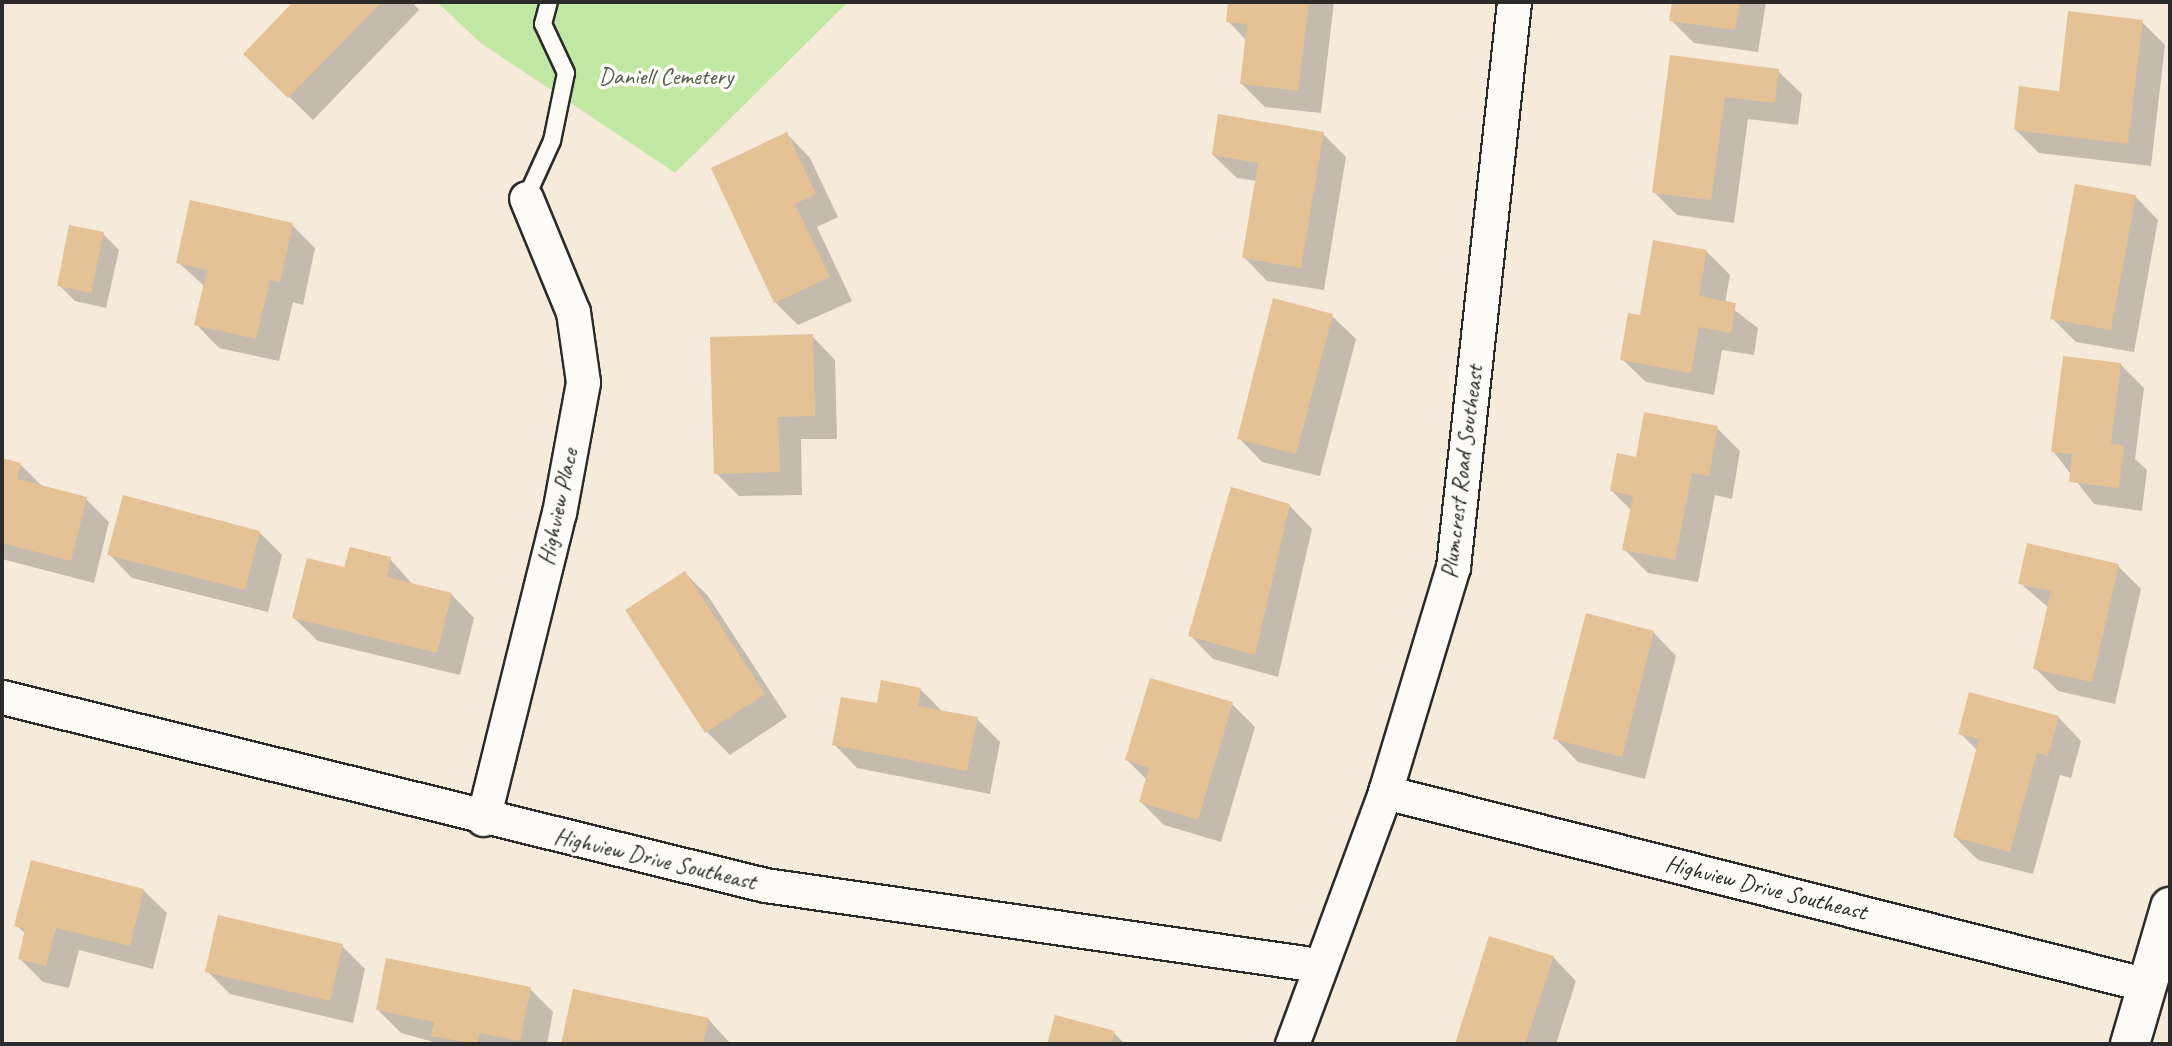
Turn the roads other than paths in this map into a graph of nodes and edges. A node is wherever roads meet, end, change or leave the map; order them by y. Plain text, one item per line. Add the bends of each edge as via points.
1 (549, 2) edge
2 (1514, 2) edge
3 (526, 198) joint
4 (2, 697) edge
5 (1385, 792) junction
6 (483, 819) junction
7 (2170, 907) edge
8 (1318, 965) junction
9 (2147, 985) junction
10 (1292, 1044) edge
11 (2130, 1044) edge

1 - 3 lane via 544,24 566,73 552,141
2 - 5 street, Plumcrest Road Southeast via 1454,567
3 - 6 street, Highview Place via 573,312 583,382 559,513
4 - 6 street, Highview Drive Southeast
5 - 8 street, Plumcrest Road Southeast
5 - 9 street, Highview Drive Southeast
6 - 8 street, Highview Drive Southeast via 765,885
7 - 9 street
8 - 10 street, Plumcrest Road Southeast
9 - 11 street

